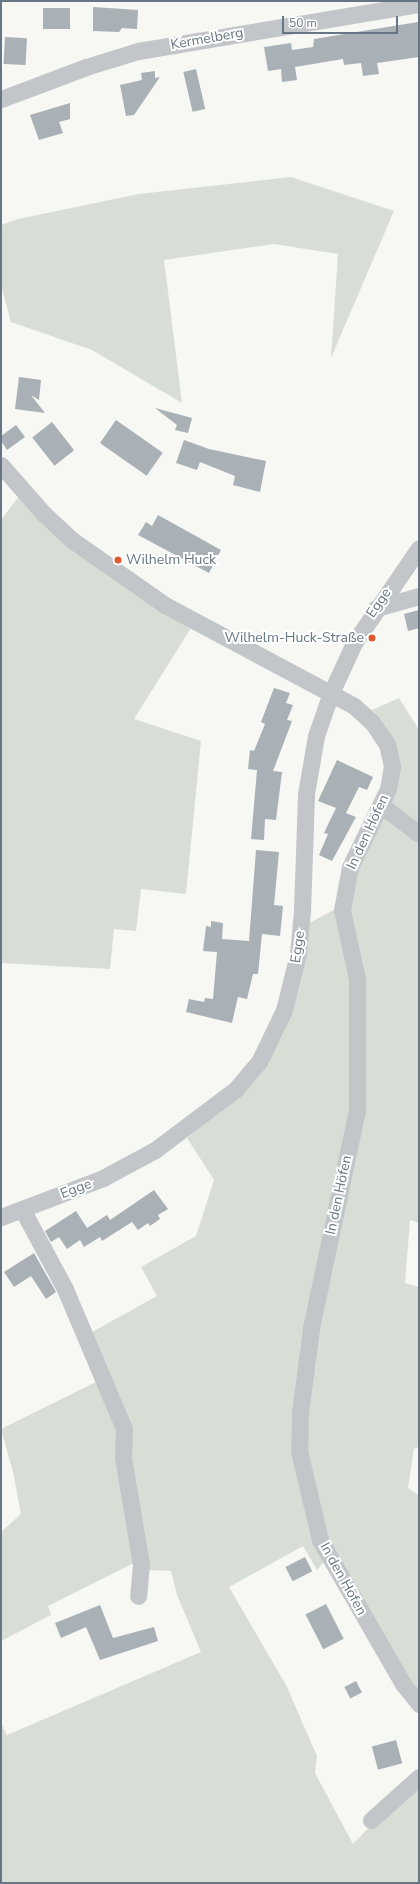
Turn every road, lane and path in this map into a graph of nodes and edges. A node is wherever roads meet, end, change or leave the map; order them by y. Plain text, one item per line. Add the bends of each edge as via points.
1 (419, 4) edge
2 (1, 99) edge
3 (1, 464) edge
4 (419, 548) edge
5 (419, 596) edge
6 (376, 608) junction
7 (331, 693) junction
8 (382, 806) junction
9 (419, 834) edge
10 (22, 1209) junction
11 (1, 1217) edge
12 (138, 1596) dead end
13 (419, 1704) edge
14 (419, 1777) edge
15 (371, 1820) dead end

1 - 2 street, Kermelberg via 138,51 86,67
3 - 7 street via 43,513 72,540 165,604
4 - 6 street, Egge
5 - 6 street
6 - 7 street, Egge via 354,643
7 - 8 street, In den Höfen via 354,706 372,722 387,744 392,766
7 - 10 street, Egge via 316,736 307,783 302,911 296,962 284,1010 259,1062 220,1102 155,1150 103,1178
8 - 9 street
8 - 13 street, In den Höfen via 350,867 342,910 357,979 357,1110 311,1329 300,1412 299,1451 320,1540 403,1684
10 - 11 street, Egge
10 - 12 street via 72,1303 124,1430 123,1458 141,1564
14 - 15 street

